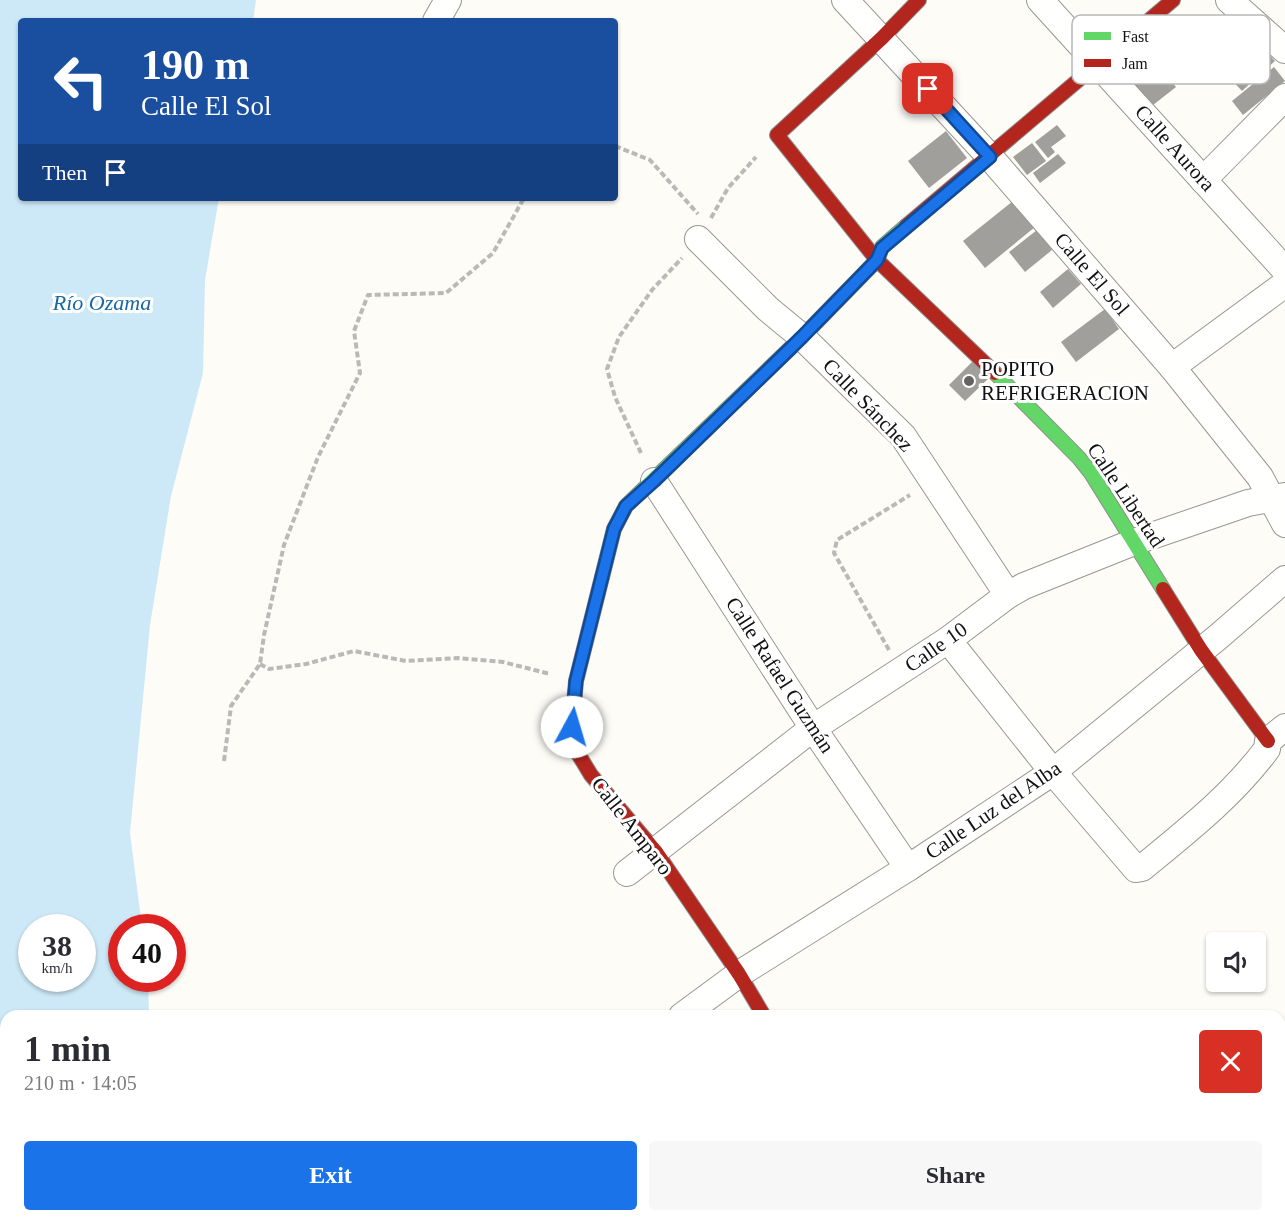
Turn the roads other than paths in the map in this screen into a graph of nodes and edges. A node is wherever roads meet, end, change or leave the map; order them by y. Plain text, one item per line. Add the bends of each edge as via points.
1 (447, 0) edge
2 (845, 0) edge
3 (919, 0) edge
4 (1040, 0) edge
5 (1173, 0) edge
6 (1229, 0) edge
7 (1155, 15) edge
8 (1246, 15) edge
9 (438, 18) edge
10 (1072, 34) edge
11 (1270, 37) edge
12 (882, 38) junction
13 (1285, 50) edge
14 (1075, 84) edge
15 (1118, 84) edge
16 (1285, 97) edge
17 (990, 157) junction
18 (1203, 180) junction
19 (703, 232) road end
20 (877, 260) junction
21 (1285, 270) edge
22 (1285, 284) edge
23 (802, 337) junction
24 (1172, 367) junction
25 (654, 481) junction
26 (1278, 497) edge
27 (1285, 524) edge
28 (1134, 542) junction
29 (1285, 579) edge
30 (1008, 595) junction
31 (948, 640) junction
32 (1201, 650) junction
33 (813, 728) junction
34 (1277, 734) edge
35 (1053, 772) junction
36 (656, 852) junction
37 (908, 868) junction
38 (627, 873) dead end
39 (740, 974) junction
40 (690, 1010) edge
41 (761, 1010) edge

1 - 9 street
2 - 12 street, Calle El Sol
3 - 12 street
4 - 10 street, Calle Aurora
5 - 7 street, Calle Amparo
6 - 8 street
11 - 13 street
12 - 17 street, Calle El Sol
12 - 20 street, Calle Libertad via 777,135
14 - 17 street, Calle Amparo
15 - 18 street, Calle Aurora
16 - 18 street
17 - 20 street, Calle Amparo via 882,248
17 - 24 street, Calle El Sol
18 - 21 street, Calle Aurora
19 - 23 street, Calle Sánchez via 768,309
20 - 23 street, Calle Amparo
20 - 28 street, Calle Libertad via 1079,458
22 - 24 street
23 - 25 street, Calle Amparo
23 - 30 street, Calle Sánchez via 903,436
24 - 26 street, Calle El Sol
25 - 33 street, Calle Rafael Guzmán
25 - 36 street, Calle Amparo via 626,506 614,529 576,681 572,727 577,752 591,775
26 - 27 street, Calle El Sol
26 - 28 street, Calle 10 via 1248,503
28 - 30 street, Calle 10
28 - 32 street, Calle Libertad
29 - 32 street, Calle Luz del Alba
30 - 31 street, Calle 10
31 - 33 street, Calle 10
31 - 35 street
32 - 34 street, Calle Libertad
32 - 35 street, Calle Luz del Alba
33 - 36 street, Calle 10
33 - 37 street, Calle Rafael Guzmán
34 - 35 street via 1236,788 1142,868 1136,869
35 - 37 street, Calle Luz del Alba
36 - 38 street, Calle 10
36 - 39 street, Calle Amparo
37 - 39 street, Calle Luz del Alba
39 - 40 street, Calle Luz del Alba
39 - 41 street, Calle Amparo

